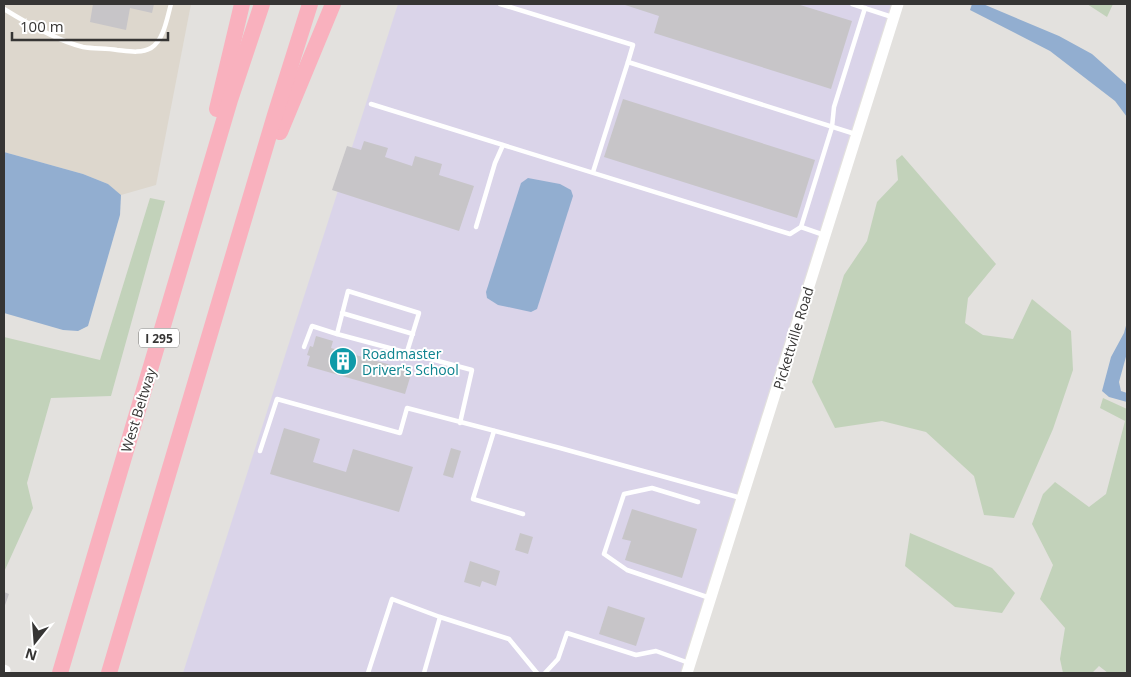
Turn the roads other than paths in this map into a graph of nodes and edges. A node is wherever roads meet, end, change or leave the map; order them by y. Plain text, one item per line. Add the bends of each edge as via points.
1 (171, 4) edge
2 (242, 4) edge
3 (262, 4) edge
4 (310, 4) edge
5 (333, 4) edge
6 (500, 4) edge
7 (852, 4) edge
8 (898, 4) edge
9 (4, 8) edge
10 (865, 8) junction
11 (894, 17) junction
12 (628, 62) junction
13 (371, 104) dead end
14 (832, 127) junction
15 (856, 135) junction
16 (504, 145) junction
17 (593, 172) junction
18 (242, 225) junction
19 (476, 227) dead end
20 (801, 228) junction
21 (825, 235) junction
22 (186, 246) junction
23 (342, 313) junction
24 (337, 334) junction
25 (413, 334) junction
26 (304, 348) dead end
27 (407, 352) junction
28 (460, 423) junction
29 (494, 431) junction
30 (260, 451) dead end
31 (742, 498) junction
32 (698, 502) dead end
33 (523, 514) dead end
34 (711, 598) junction
35 (440, 618) junction
36 (689, 668) edge
37 (60, 673) edge
38 (109, 673) edge
39 (368, 673) edge
40 (424, 673) edge
41 (537, 673) edge
42 (545, 673) edge

1 - 9 lane via 158,42 150,49 135,52 83,47 24,21
2 - 22 highway via 193,194
3 - 22 highway, West Beltway / I 295
4 - 18 highway
5 - 18 highway
6 - 12 lane via 633,45
7 - 10 lane
8 - 11 street, Pickettville Road
10 - 11 lane
10 - 14 lane via 834,107
11 - 15 street, Pickettville Road
12 - 14 lane
12 - 17 lane
13 - 16 lane
14 - 15 lane
14 - 20 lane
15 - 21 street, Pickettville Road
16 - 17 lane
16 - 19 lane via 494,163
17 - 20 lane via 790,234
18 - 38 highway
20 - 21 lane
21 - 31 street, Pickettville Road
22 - 37 highway, West Beltway / I 295
23 - 24 lane
23 - 25 lane
23 - 25 lane via 348,291 419,312
24 - 26 lane via 312,326
24 - 27 lane
25 - 27 lane
27 - 28 lane via 472,370
28 - 29 lane
28 - 30 lane via 406,408 400,433 277,398
29 - 31 lane
29 - 33 lane via 473,499
31 - 34 street, Pickettville Road
32 - 34 lane via 652,488 624,494 604,554 627,570
34 - 36 street, Pickettville Road
35 - 39 lane via 392,599
35 - 40 lane
35 - 41 lane via 509,639
36 - 42 lane via 656,651 636,655 568,633 558,659

